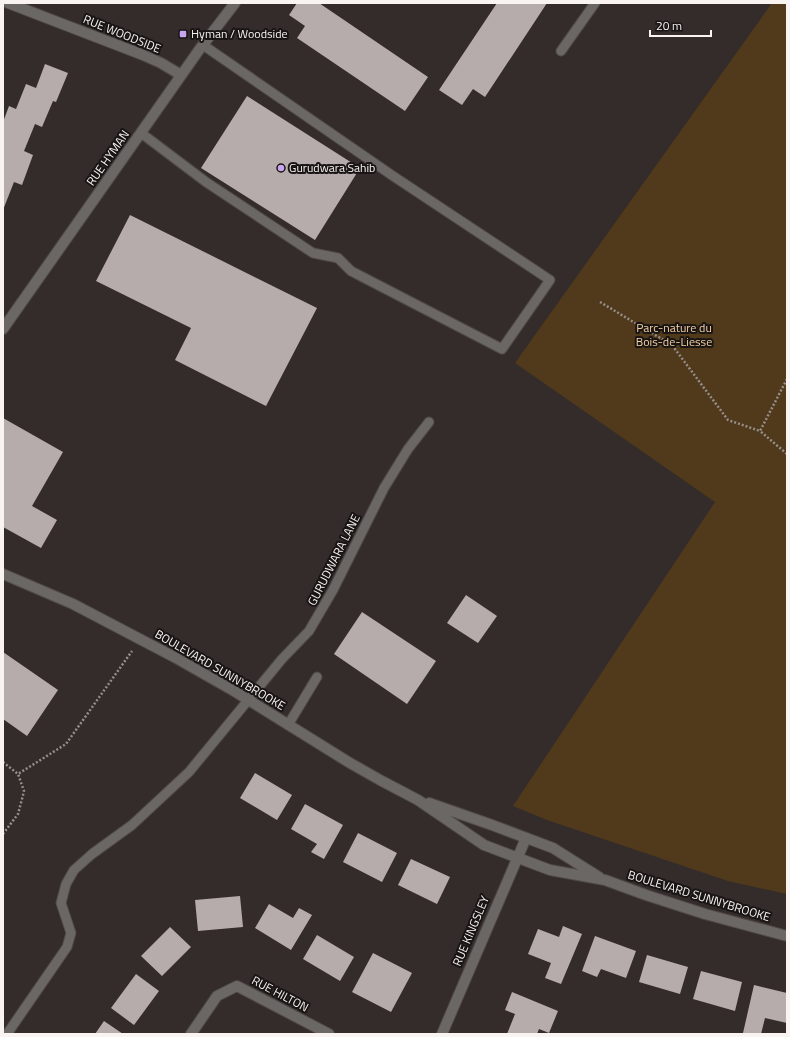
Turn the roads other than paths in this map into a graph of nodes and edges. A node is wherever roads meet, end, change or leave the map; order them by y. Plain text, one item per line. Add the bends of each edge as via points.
1 (8, 3) edge
2 (236, 3) edge
3 (595, 3) edge
4 (203, 45) junction
5 (561, 51) dead end
6 (181, 75) junction
7 (141, 133) junction
8 (3, 329) edge
9 (429, 422) dead end
10 (3, 574) edge
11 (317, 677) dead end
12 (248, 700) junction
13 (288, 725) junction
14 (418, 800) junction
15 (526, 838) junction
16 (517, 857) junction
17 (605, 880) junction
18 (787, 936) edge
19 (7, 1034) edge
20 (190, 1034) edge
21 (329, 1034) edge
22 (442, 1034) edge

1 - 6 street, RUE WOODSIDE via 143,55
2 - 4 street, RUE HYMAN
3 - 5 lane
4 - 6 street, RUE HYMAN
4 - 7 lane via 550,280 502,350 351,271 338,258 314,253 206,182
6 - 7 street, RUE HYMAN
7 - 8 street, RUE HYMAN
9 - 12 lane, GURUDWARA LANE via 408,449 384,488 333,590 309,631
10 - 12 street, BOULEVARD SUNNYBROOKE via 108,622
11 - 13 lane
12 - 13 street, BOULEVARD SUNNYBROOKE
12 - 19 lane, GURUDWARA LANE via 189,772 132,825 74,870 66,884 61,903 71,933 67,947
13 - 14 street, BOULEVARD SUNNYBROOKE
14 - 15 street, BOULEVARD SUNNYBROOKE
14 - 16 street, BOULEVARD SUNNYBROOKE via 484,845
15 - 16 street, RUE KINGSLEY
15 - 17 street, BOULEVARD SUNNYBROOKE via 553,848
16 - 17 street, BOULEVARD SUNNYBROOKE via 550,870
16 - 22 street, RUE KINGSLEY
17 - 18 street, BOULEVARD SUNNYBROOKE via 705,914
20 - 21 street, RUE HILTON via 217,996 237,986

